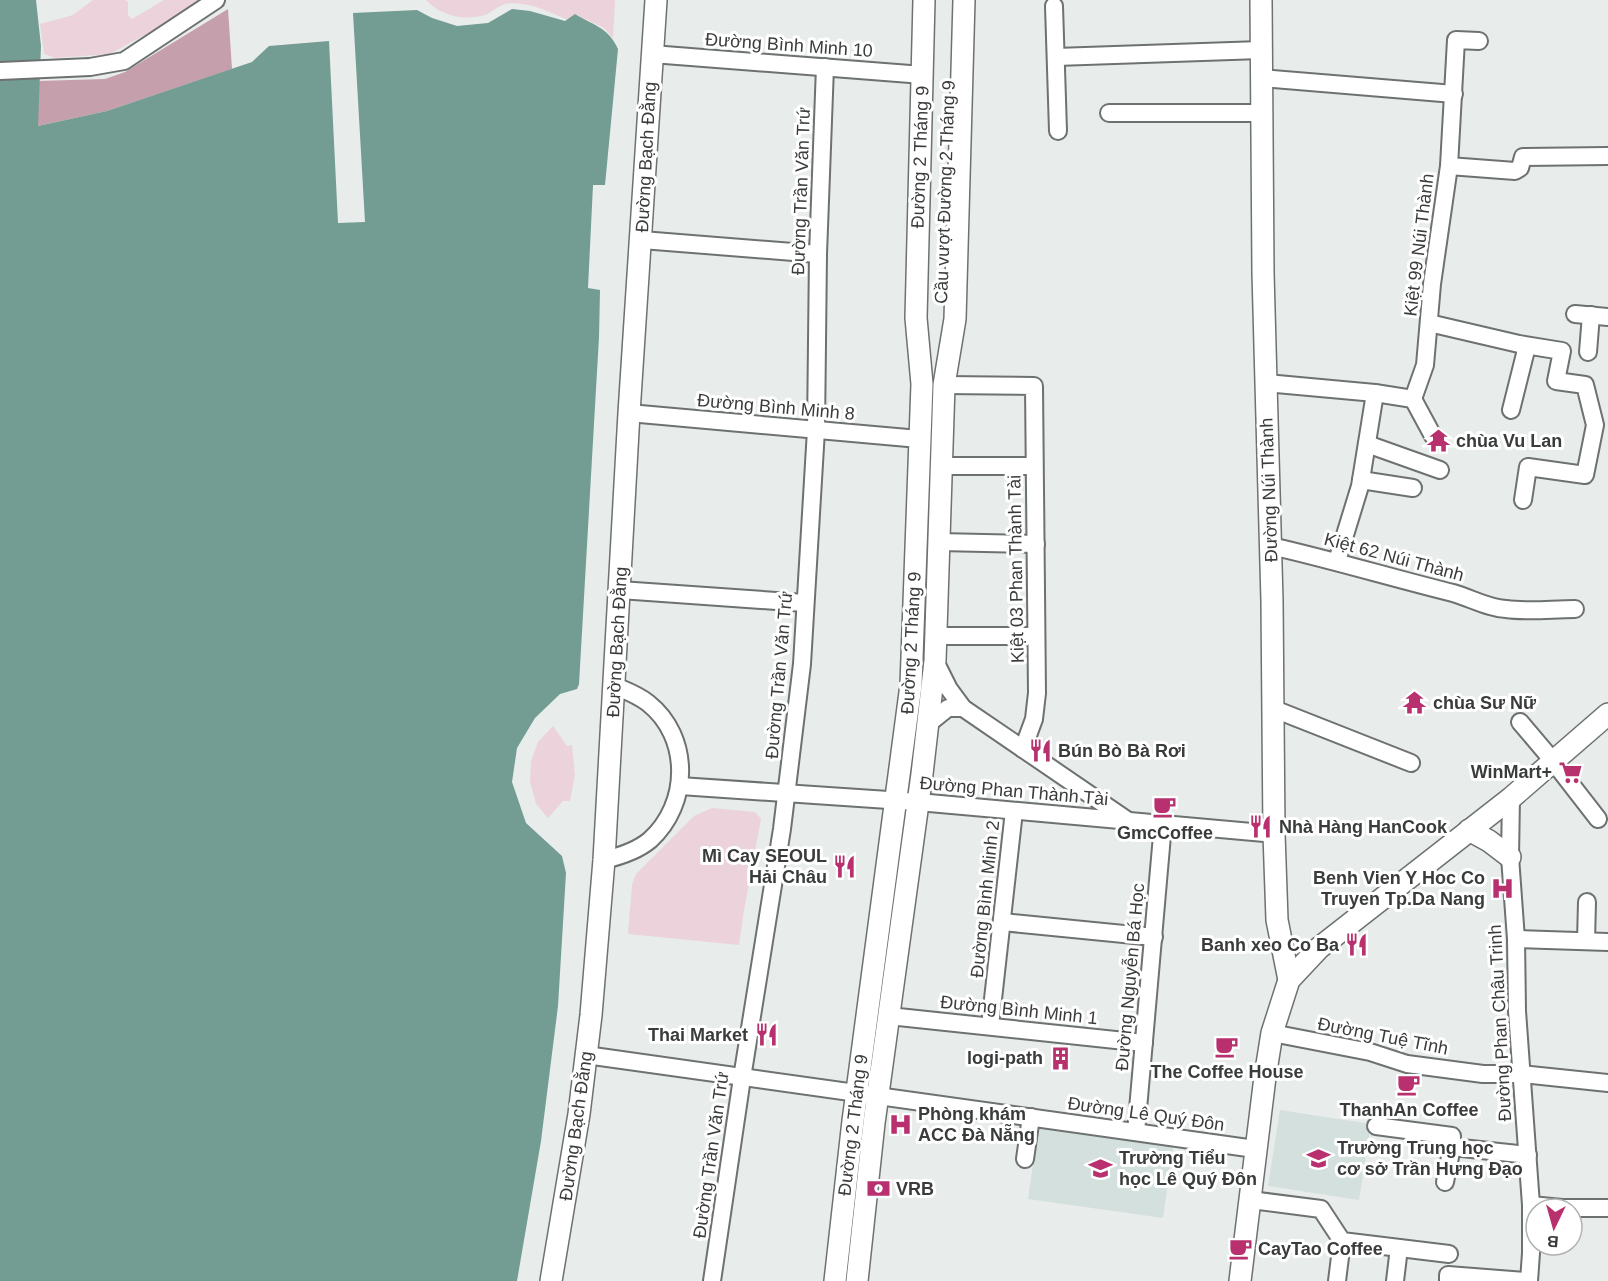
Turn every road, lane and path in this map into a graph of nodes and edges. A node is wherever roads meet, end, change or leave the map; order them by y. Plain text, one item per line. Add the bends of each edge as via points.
1 (216, 0) edge
2 (656, 0) edge
3 (924, 0) edge
4 (938, 0) edge
5 (951, 0) edge
6 (964, 0) edge
7 (1261, 0) edge
8 (1054, 6) dead end
9 (1479, 41) dead end
10 (1261, 51) junction
11 (652, 54) junction
12 (1056, 57) junction
13 (825, 67) junction
14 (0, 71) edge
15 (922, 75) junction
16 (1262, 78) junction
17 (1454, 94) junction
18 (1109, 113) dead end
19 (1262, 113) junction
20 (1058, 131) dead end
21 (1608, 156) edge
22 (1449, 166) junction
23 (642, 240) junction
24 (818, 254) junction
25 (1592, 315) edge
26 (935, 320) junction
27 (1429, 323) junction
28 (1527, 346) junction
29 (1588, 352) dead end
30 (1266, 383) junction
31 (921, 384) junction
32 (944, 385) junction
33 (1375, 393) junction
34 (1413, 399) junction
35 (1511, 410) dead end
36 (629, 413) junction
37 (816, 430) junction
38 (1433, 436) dead end
39 (919, 439) junction
40 (1367, 444) junction
41 (942, 466) junction
42 (1034, 466) junction
43 (1440, 470) dead end
44 (1361, 480) junction
45 (1413, 488) dead end
46 (1523, 500) dead end
47 (939, 542) junction
48 (1036, 544) junction
49 (1271, 546) junction
50 (1337, 561) junction
51 (620, 590) junction
52 (805, 603) junction
53 (1575, 609) dead end
54 (936, 636) junction
55 (1036, 636) junction
56 (935, 661) junction
57 (615, 686) junction
58 (963, 708) junction
59 (1274, 710) junction
60 (1608, 714) edge
61 (1520, 722) dead end
62 (928, 724) junction
63 (1023, 749) junction
64 (1553, 761) junction
65 (1411, 763) dead end
66 (680, 786) junction
67 (787, 793) junction
68 (1511, 798) junction
69 (908, 802) junction
70 (1014, 811) junction
71 (1598, 819) dead end
72 (1128, 821) junction
73 (1163, 824) junction
74 (1469, 830) junction
75 (1274, 834) junction
76 (1510, 857) junction
77 (604, 860) junction
78 (1587, 902) dead end
79 (1002, 922) junction
80 (1154, 937) junction
81 (1516, 939) junction
82 (1586, 941) junction
83 (1608, 942) edge
84 (1288, 980) junction
85 (889, 1016) junction
86 (990, 1026) junction
87 (1272, 1033) junction
88 (1144, 1043) junction
89 (586, 1055) junction
90 (1522, 1074) junction
91 (742, 1078) junction
92 (1608, 1083) edge
93 (857, 1093) junction
94 (878, 1096) junction
95 (1031, 1117) junction
96 (1376, 1126) dead end
97 (1136, 1132) junction
98 (1452, 1147) junction
99 (1255, 1149) junction
100 (1527, 1155) junction
101 (1024, 1159) dead end
102 (1445, 1182) dead end
103 (1530, 1197) edge
104 (1251, 1200) junction
105 (1584, 1208) edge
106 (1608, 1208) edge
107 (1342, 1240) junction
108 (1399, 1248) junction
109 (1449, 1254) dead end
110 (1530, 1257) edge
111 (841, 1280) edge
112 (551, 1281) edge
113 (712, 1281) edge
114 (857, 1281) edge
115 (1240, 1281) edge
116 (1337, 1281) edge
117 (1395, 1281) edge
118 (1448, 1281) edge
119 (1527, 1281) edge

1 - 14 street via 124,61 90,67
2 - 11 main road, Đường Bạch Đằng
3 - 15 main road, Đường 2 Tháng 9
4 - 26 main road, Cầu vượt Đường 2 Tháng 9
5 - 26 main road, Cầu vượt Đường 2 Tháng 9
6 - 32 main road, Đường 2 Tháng 9 via 955,319
7 - 10 main road, Đường Núi Thành
8 - 12 street
9 - 17 street, Kiệt 99 Núi Thành via 1456,40
10 - 12 street
10 - 16 main road, Đường Núi Thành
11 - 13 street, Đường Bình Minh 10
11 - 23 main road, Đường Bạch Đằng
12 - 20 street
13 - 15 street, Đường Bình Minh 10
13 - 24 street, Đường Trần Văn Trứ
15 - 31 main road, Đường 2 Tháng 9 via 916,318
16 - 17 street
16 - 19 main road, Đường Núi Thành
17 - 22 street, Kiệt 99 Núi Thành
18 - 19 street
19 - 30 main road, Đường Núi Thành
21 - 22 street via 1523,157 1515,171
22 - 27 street, Kiệt 99 Núi Thành
23 - 24 street
23 - 36 main road, Đường Bạch Đằng
24 - 37 street, Đường Trần Văn Trứ
25 - 29 street
26 - 31 main road, Cầu vượt Đường 2 Tháng 9
26 - 32 main road, Cầu vượt Đường 2 Tháng 9
27 - 28 street
27 - 34 street, Kiệt 99 Núi Thành via 1425,365
28 - 35 street
28 - 46 street via 1562,351 1556,381 1585,385 1595,425 1585,475 1528,467
30 - 33 street
30 - 49 main road, Đường Núi Thành
31 - 39 main road, Đường 2 Tháng 9
32 - 41 main road, Đường 2 Tháng 9
32 - 42 street, Kiệt 03 Phan Thành Tài via 1034,386
33 - 34 street
33 - 40 street
34 - 38 street
36 - 37 street, Đường Bình Minh 8
36 - 51 main road, Đường Bạch Đằng
37 - 39 street, Đường Bình Minh 8
37 - 52 street, Đường Trần Văn Trứ
39 - 69 main road, Đường 2 Tháng 9
40 - 43 street
40 - 44 street
41 - 42 street
41 - 47 main road, Đường 2 Tháng 9
42 - 48 street, Kiệt 03 Phan Thành Tài
44 - 45 street
44 - 50 street
47 - 48 street
47 - 54 main road, Đường 2 Tháng 9
48 - 55 street, Kiệt 03 Phan Thành Tài
49 - 50 street, Kiệt 62 Núi Thành
49 - 59 main road, Đường Núi Thành
50 - 53 street, Kiệt 62 Núi Thành via 1506,609
51 - 52 street
51 - 57 main road, Đường Bạch Đằng
52 - 67 street, Đường Trần Văn Trứ
54 - 55 street
54 - 56 main road, Đường 2 Tháng 9
55 - 63 street, Kiệt 03 Phan Thành Tài via 1034,719
56 - 58 street, Đường Phan Thành Tài
56 - 62 main road, Đường 2 Tháng 9
57 - 66 street via 648,703 666,724 678,750
57 - 77 main road, Đường Bạch Đằng
58 - 62 street via 948,708
58 - 63 street, Đường Phan Thành Tài
59 - 65 street
59 - 75 main road, Đường Núi Thành
60 - 64 main road
61 - 64 street
62 - 69 main road, Đường 2 Tháng 9
63 - 72 street, Đường Phan Thành Tài
64 - 68 main road
64 - 71 street
66 - 67 street, Đường Phan Thành Tài
66 - 77 street via 660,830 635,850
67 - 69 street, Đường Phan Thành Tài
67 - 91 street, Đường Trần Văn Trứ
68 - 74 main road
68 - 76 street, Đường Phan Châu Trinh
69 - 70 street, Đường Phan Thành Tài
69 - 85 main road, Đường 2 Tháng 9
69 - 93 main road, Đường 2 Tháng 9
70 - 72 street, Đường Phan Thành Tài
70 - 79 street, Đường Bình Minh 2
72 - 73 street, Đường Phan Thành Tài
73 - 75 street, Đường Phan Thành Tài
73 - 80 street, Đường Nguyễn Bá Học
74 - 76 main road
74 - 84 main road via 1319,948
75 - 84 main road, Đường Núi Thành via 1277,920
76 - 81 street, Đường Phan Châu Trinh
77 - 89 main road, Đường Bạch Đằng
78 - 82 street
79 - 80 street
79 - 86 street, Đường Bình Minh 2
80 - 88 street, Đường Nguyễn Bá Học
81 - 82 street
81 - 90 street, Đường Phan Châu Trinh
82 - 83 street
84 - 87 main road
85 - 86 street, Đường Bình Minh 1
85 - 94 main road, Đường 2 Tháng 9
86 - 88 street, Đường Bình Minh 1
87 - 90 street, Đường Tuệ Tĩnh via 1370,1052 1407,1064 1483,1074
87 - 99 main road
88 - 97 street, Đường Nguyễn Bá Học
89 - 91 street, Đường Lê Quý Đôn
89 - 112 main road, Đường Bạch Đằng
90 - 92 street, Đường Tuệ Tĩnh
90 - 100 street, Đường Phan Châu Trinh
91 - 93 street, Đường Lê Quý Đôn
91 - 113 street, Đường Trần Văn Trứ
93 - 94 street, Đường Lê Quý Đôn
93 - 111 main road, Đường 2 Tháng 9
94 - 95 street, Đường Lê Quý Đôn
94 - 114 main road, Đường 2 Tháng 9
95 - 97 street, Đường Lê Quý Đôn
95 - 101 street
96 - 98 street via 1452,1136
97 - 99 street, Đường Lê Quý Đôn
98 - 100 street
98 - 102 street
99 - 104 main road
100 - 103 street, Đường Phan Châu Trinh
104 - 107 street via 1321,1209
104 - 115 main road
105 - 106 street
107 - 108 street
107 - 116 street
108 - 109 street
108 - 117 street
110 - 119 street, Đường Phan Châu Trinh
118 - 119 street via 1448,1275

